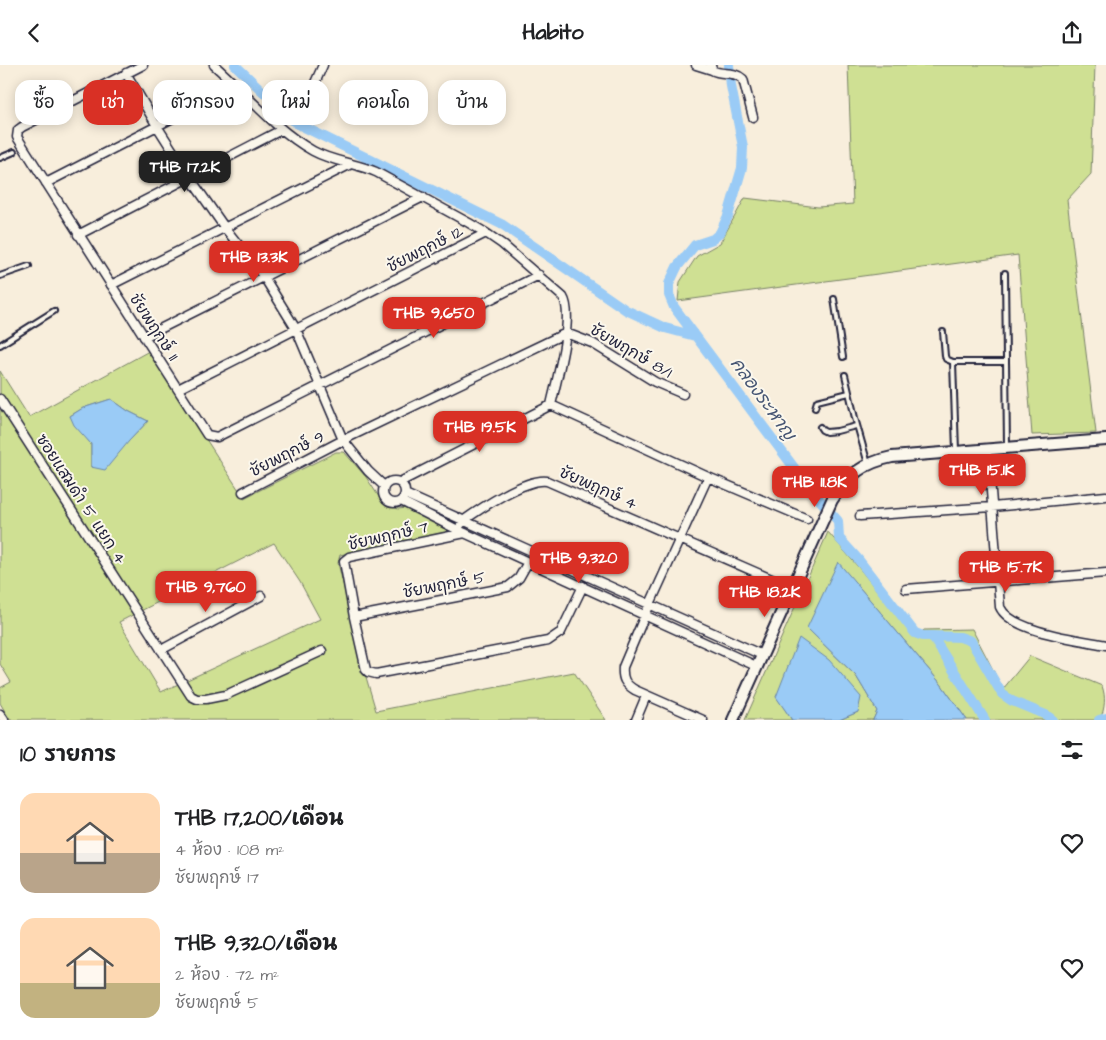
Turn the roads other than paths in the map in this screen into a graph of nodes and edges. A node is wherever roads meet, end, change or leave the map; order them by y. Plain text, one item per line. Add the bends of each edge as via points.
1 (143, 65) edge
2 (214, 65) edge
3 (323, 65) edge
4 (696, 65) edge
5 (712, 67) edge
6 (126, 73) junction
7 (230, 80) edge
8 (316, 80) edge
9 (252, 101) edge
10 (753, 117) dead end
11 (156, 126) junction
12 (281, 130) junction
13 (14, 152) dead end
14 (0, 158) edge
15 (351, 164) junction
16 (190, 178) junction
17 (46, 183) junction
18 (423, 197) junction
19 (225, 228) junction
20 (486, 233) junction
21 (78, 235) junction
22 (29, 266) dead end
23 (1005, 273) dead end
24 (539, 275) junction
25 (0, 276) edge
26 (264, 277) junction
27 (112, 285) junction
28 (834, 299) dead end
29 (54, 311) dead end
30 (296, 329) junction
31 (943, 332) dead end
32 (566, 333) junction
33 (144, 337) junction
34 (0, 345) edge
35 (843, 357) dead end
36 (953, 362) junction
37 (1006, 362) junction
38 (845, 375) dead end
39 (320, 384) junction
40 (178, 389) junction
41 (849, 393) junction
42 (683, 394) dead end
43 (0, 399) edge
44 (551, 405) junction
45 (815, 408) dead end
46 (856, 425) junction
47 (820, 427) dead end
48 (343, 440) junction
49 (1106, 440) edge
50 (1007, 448) junction
51 (956, 451) junction
52 (868, 464) junction
53 (989, 465) dead end
54 (708, 477) junction
55 (400, 482) junction
56 (384, 486) junction
57 (243, 492) dead end
58 (1106, 496) edge
59 (403, 497) junction
60 (992, 507) junction
61 (860, 516) dead end
62 (807, 519) dead end
63 (463, 521) junction
64 (462, 531) junction
65 (679, 539) junction
66 (528, 562) junction
67 (559, 562) junction
68 (554, 573) junction
69 (1106, 573) edge
70 (776, 581) dead end
71 (998, 583) junction
72 (583, 586) junction
73 (906, 589) dead end
74 (617, 590) junction
75 (260, 596) dead end
76 (612, 600) junction
77 (650, 604) junction
78 (645, 615) junction
79 (354, 617) junction
80 (691, 622) junction
81 (686, 634) junction
82 (1106, 645) edge
83 (161, 650) junction
84 (322, 651) dead end
85 (762, 655) junction
86 (756, 666) junction
87 (646, 696) junction
88 (0, 715) edge
89 (4, 720) edge
90 (636, 720) edge
91 (703, 720) edge
92 (732, 720) edge

1 - 6 street
2 - 7 street
3 - 8 street
4 - 5 street
5 - 10 street via 720,74 734,73 743,79
6 - 11 street
6 - 17 street, ชัยพฤกษ์ 11 via 18,129 17,137
9 - 12 street
11 - 16 street
11 - 17 street
12 - 15 street via 314,151
12 - 16 street
13 - 14 lane
15 - 18 street via 376,172
15 - 19 street
16 - 19 street
16 - 21 street
17 - 21 street, ชัยพฤกษ์ 11
18 - 20 street
18 - 26 street
19 - 26 street
19 - 27 street
20 - 24 street
20 - 30 street, ชัยพฤกษ์ 12
21 - 27 street, ชัยพฤกษ์ 11
22 - 25 lane
23 - 37 lane
24 - 32 street via 566,302
24 - 39 street, ชัยพฤกษ์ 11
26 - 30 street
26 - 33 street
27 - 33 street, ชัยพฤกษ์ 11
28 - 35 lane
29 - 34 lane
30 - 39 street
30 - 40 street, ชัยพฤกษ์ 12
31 - 36 lane via 946,359
32 - 42 street, ชัยพฤกษ์ 8/1 via 592,343 655,383
32 - 44 street
32 - 48 street, ชัยพฤกษ์ 9
33 - 40 street, ชัยพฤกษ์ 11
36 - 37 lane
36 - 51 lane
37 - 50 lane
38 - 41 lane
39 - 40 street, ชัยพฤกษ์ 11 via 217,437 207,435
39 - 48 street
41 - 45 lane via 817,401
41 - 46 lane
43 - 83 street, ซอยแสมดำ 5 แยก 4
44 - 54 street
44 - 55 street
46 - 47 lane via 826,432
46 - 52 lane
48 - 56 street
48 - 57 street, ชัยพฤกษ์ 9
49 - 50 street
50 - 51 street
51 - 52 street via 892,457
52 - 85 street via 841,485 832,500
53 - 60 street
54 - 62 street
54 - 65 street
55 - 56 street via 389,481
55 - 59 street via 405,489
56 - 59 street via 386,500 394,503
58 - 60 street
59 - 63 street
59 - 64 street
60 - 61 street
60 - 71 street
63 - 64 street, ชัยพฤกษ์ 4
63 - 65 street, ชัยพฤกษ์ 4 via 481,508 532,481 540,480
63 - 67 street
64 - 66 street
64 - 79 street, ชัยพฤกษ์ 7 via 346,559 343,565
65 - 70 street
65 - 77 street
66 - 68 street
66 - 79 street, ชัยพฤกษ์ 5 via 519,578 508,587
67 - 68 street
67 - 74 street
68 - 72 street
69 - 71 street
71 - 73 street
71 - 82 street via 1000,607 1007,618 1034,630
72 - 76 street
72 - 79 street via 561,632 548,641 376,674 366,670
74 - 76 street
74 - 77 street
75 - 83 street
76 - 78 street
77 - 78 street
77 - 80 street
78 - 81 street
78 - 87 street via 622,673 627,685
80 - 81 street
80 - 85 street
81 - 86 street
83 - 84 street, ซอยแสมดำ 5 แยก 4 via 191,696 197,699 226,695
85 - 86 street
86 - 92 street
87 - 90 street
87 - 91 street
88 - 89 street

